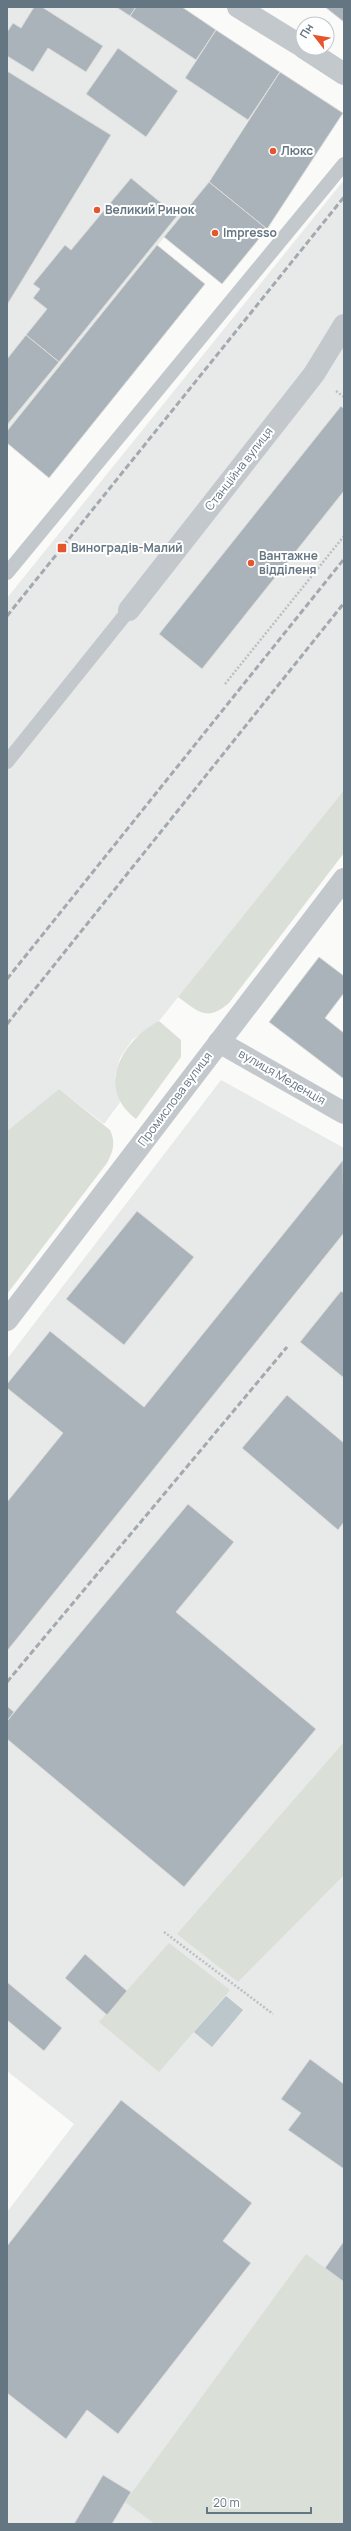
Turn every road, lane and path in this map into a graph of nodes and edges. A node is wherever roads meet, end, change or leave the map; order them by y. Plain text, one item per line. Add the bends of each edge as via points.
1 (238, 7) edge
2 (295, 42) edge
3 (316, 56) edge
4 (344, 74) edge
5 (344, 164) edge
6 (344, 325) edge
7 (344, 536) edge
8 (7, 574) edge
9 (129, 610) joint
10 (225, 684) dead end
11 (7, 762) edge
12 (344, 879) edge
13 (219, 1042) junction
14 (344, 1113) edge
15 (7, 1320) edge
16 (164, 1932) dead end
17 (273, 2014) dead end

1 - 2 street
3 - 4 street
5 - 8 lane
6 - 9 street, Станційна вулиця via 314,374
7 - 10 path
9 - 11 lane
12 - 13 street, Промислова вулиця
13 - 14 street, вулиця Меденція
13 - 15 street, Промислова вулиця
16 - 17 path

